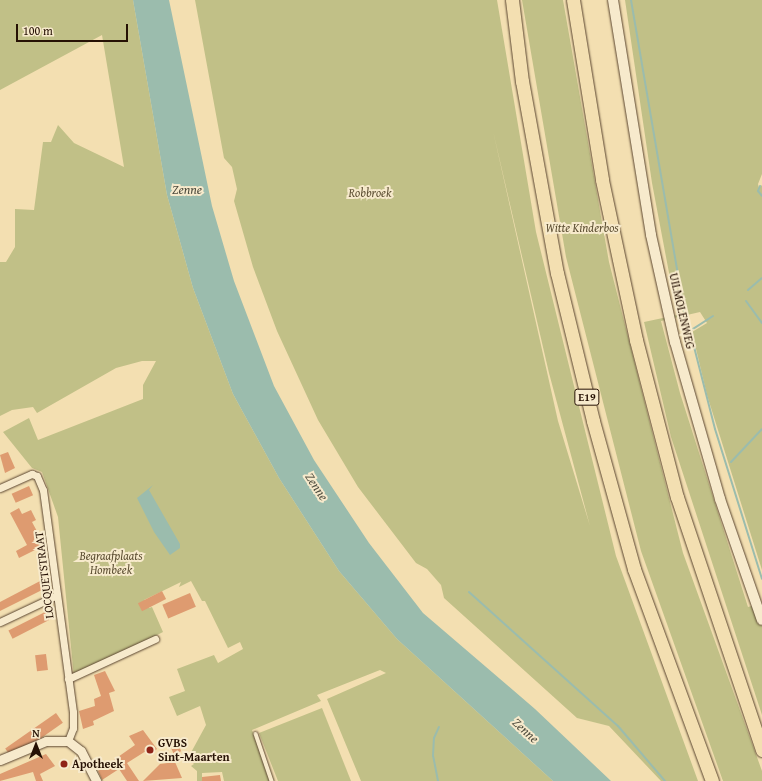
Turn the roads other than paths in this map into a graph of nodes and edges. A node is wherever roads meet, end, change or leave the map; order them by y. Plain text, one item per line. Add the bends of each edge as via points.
1 (512, 0) edge
2 (573, 0) edge
3 (613, 0) edge
4 (0, 488) edge
5 (57, 595) junction
6 (762, 620) edge
7 (0, 622) edge
8 (0, 626) edge
9 (155, 639) dead end
10 (68, 679) junction
11 (256, 734) dead end
12 (68, 741) junction
13 (762, 750) edge
14 (0, 760) edge
15 (96, 781) edge
16 (272, 781) edge
17 (712, 781) edge

1 - 17 highway, E19 via 522,80 557,273 593,421 634,569
2 - 13 highway via 602,180 636,340 677,497
3 - 6 main road, UILMOLENWEG via 651,235 675,342 720,499
4 - 5 street, LOCQUETSTRAAT via 32,474 41,484 46,503
5 - 7 street
5 - 10 street, LOCQUETSTRAAT
7 - 8 street
9 - 10 street
10 - 12 street, LOCQUETSTRAAT via 74,724
11 - 16 lane
12 - 14 street via 46,741
12 - 15 street via 81,751

